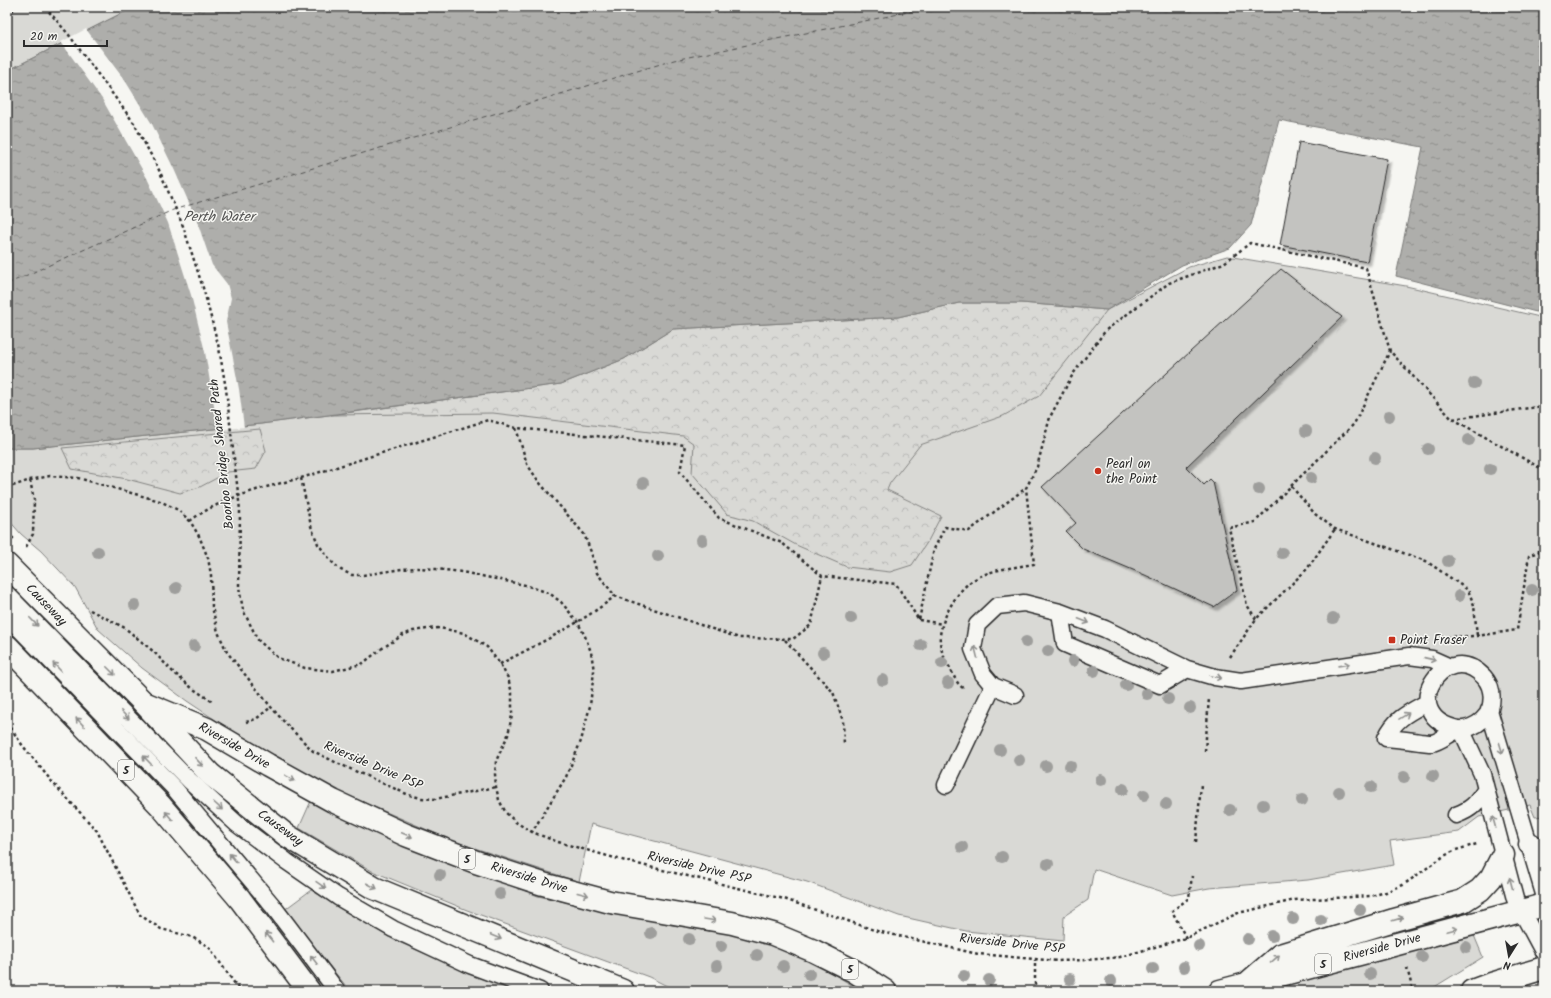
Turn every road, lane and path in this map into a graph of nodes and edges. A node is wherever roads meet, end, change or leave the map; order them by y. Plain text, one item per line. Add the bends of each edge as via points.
1 (14, 7) edge
2 (45, 7) edge
3 (7, 14) edge
4 (1390, 351) junction
5 (1544, 406) edge
6 (1452, 418) junction
7 (516, 428) junction
8 (1544, 470) edge
9 (301, 478) junction
10 (30, 480) junction
11 (1291, 486) junction
12 (7, 488) edge
13 (1026, 488) junction
14 (190, 521) junction
15 (1335, 529) junction
16 (8, 534) edge
17 (1544, 550) edge
18 (7, 565) edge
19 (822, 576) junction
20 (7, 594) edge
21 (615, 596) junction
22 (85, 607) dead end
23 (1060, 612) junction
24 (7, 616) edge
25 (1256, 619) junction
26 (919, 620) junction
27 (577, 621) junction
28 (942, 624) junction
29 (1477, 636) junction
30 (785, 640) junction
31 (7, 646) edge
32 (1409, 656) junction
33 (500, 664) junction
34 (1450, 667) junction
35 (1187, 668) junction
36 (1215, 677) junction
37 (993, 686) junction
38 (1015, 695) dead end
39 (1428, 702) junction
40 (144, 703) junction
41 (985, 703) junction
42 (216, 704) dead end
43 (271, 707) junction
44 (1489, 710) junction
45 (244, 721) dead end
46 (7, 723) edge
47 (1460, 729) junction
48 (844, 745) dead end
49 (1204, 752) dead end
50 (1201, 784) dead end
51 (946, 785) dead end
52 (496, 787) junction
53 (1486, 789) junction
54 (1456, 815) dead end
55 (532, 832) junction
56 (1196, 842) dead end
57 (1482, 843) dead end
58 (1537, 850) edge
59 (1503, 855) junction
60 (1192, 876) dead end
61 (1544, 894) edge
62 (1544, 905) edge
63 (1521, 911) junction
64 (1186, 938) junction
65 (1544, 952) edge
66 (1036, 960) junction
67 (1405, 961) dead end
68 (1544, 968) edge
69 (1246, 985) junction
70 (240, 991) edge
71 (309, 991) edge
72 (337, 991) edge
73 (540, 991) edge
74 (622, 991) edge
75 (885, 991) edge
76 (1035, 991) edge
77 (1220, 991) edge
78 (1413, 991) edge
79 (1472, 991) edge

1 - 3 path via 12,12
2 - 33 path, Boorloo Bridge Shared Path, bridge via 134,123 160,172 183,226 219,348 240,510 239,587 243,610 258,640 278,658 305,668 333,671 362,664 394,640 413,631 440,628 464,633 487,647
4 - 6 path
4 - 11 path via 1354,424
4 - 13 path via 1366,268 1250,243 1224,263 1169,283 1106,330 1073,374 1050,417 1037,467
5 - 6 path
6 - 8 path
7 - 9 path via 488,420
7 - 19 path via 685,445 680,472 719,518 782,543
7 - 21 path via 527,464 539,482 584,534 597,573
9 - 14 path via 234,498 202,512
9 - 27 path via 311,526 318,544 340,570 352,575 363,575 409,568 436,569 525,585 549,593 561,602
10 - 12 path
10 - 14 path via 50,476 78,478 160,501 178,510
10 - 16 path via 34,500 33,534 25,550
11 - 15 path via 1315,514
11 - 25 path via 1255,522 1229,528 1247,605
13 - 26 path via 969,531 945,527 934,549
13 - 28 path via 1034,564 990,572 969,583 955,598
14 - 43 path, Riverside Drive PSP via 208,558 212,607 218,632 228,652
15 - 25 path via 1308,569
15 - 29 path via 1426,561 1468,590 1474,605
17 - 29 path via 1529,556 1517,630
18 -> 40 main road, Causeway / 5
19 - 26 path via 896,584
19 - 30 path via 811,625 793,639
20 -> 73 lane via 189,780 237,824 338,897 393,929 470,965
21 - 27 path
21 - 30 path via 739,638
22 - 42 path via 125,628 154,652 177,676
23 -> 35 lane via 1105,629
23 - 35 lane via 1065,644 1160,685
37 -> 23 lane via 984,674 974,649 977,625 997,606 1024,603
72 -> 24 lane via 272,905 174,788
25 - 36 path
26 - 28 path
27 - 33 path
27 - 55 path via 585,636 594,671 590,706 581,740 566,777
28 - 41 path via 940,642 945,659 958,684
29 - 32 path via 1433,637 1412,642
30 - 48 path via 833,692 843,721
71 -> 31 main road, 5 via 240,899 160,805
32 -> 34 lane via 1432,659
36 -> 32 lane via 1241,681
33 - 52 path, Boorloo Bridge Shared Path via 508,678 512,693 512,715 508,735 496,761
34 - 39 lane via 1435,677 1430,684
34 - 44 lane via 1471,668 1487,680 1492,700
35 - 36 lane
36 - 49 path via 1207,702
37 - 38 lane
37 - 41 lane
39 - 47 lane via 1430,711 1442,724
47 -> 39 lane via 1432,743 1386,738 1391,727 1399,719
40 -> 74 main road, Causeway via 210,774 286,835 374,888
40 -> 75 main road, Riverside Drive / 5 via 207,729 333,801 406,835 543,884 610,902 732,923 773,934 854,971
41 - 51 lane
43 - 45 path via 256,719
43 - 52 path, Riverside Drive PSP via 313,751 409,795 435,799
44 - 47 lane via 1478,724
44 -> 58 lane
46 - 70 path via 23,746 97,831 140,915 161,929 192,937 209,948
47 - 53 lane via 1482,774
50 - 56 path
52 - 55 path, Boorloo Bridge Shared Path via 506,813
53 - 54 lane via 1476,805
59 -> 53 lane
55 - 66 path, Riverside Drive PSP via 629,862 784,899 877,931 978,954
57 - 64 path, Riverside Drive PSP via 1444,856 1404,885 1386,892 1371,896 1295,900 1238,914
58 - 61 lane
63 -> 59 lane via 1515,899
69 -> 59 main road via 1280,955 1463,901 1492,878
60 - 64 path via 1189,898 1172,911
62 - 63 main road, Riverside Drive / 5
63 - 65 lane
69 -> 63 main road, Riverside Drive / 5
64 - 66 path, Riverside Drive PSP via 1120,957
66 - 76 path
67 - 78 path
68 - 79 main road
69 - 77 main road, Riverside Drive / 5

